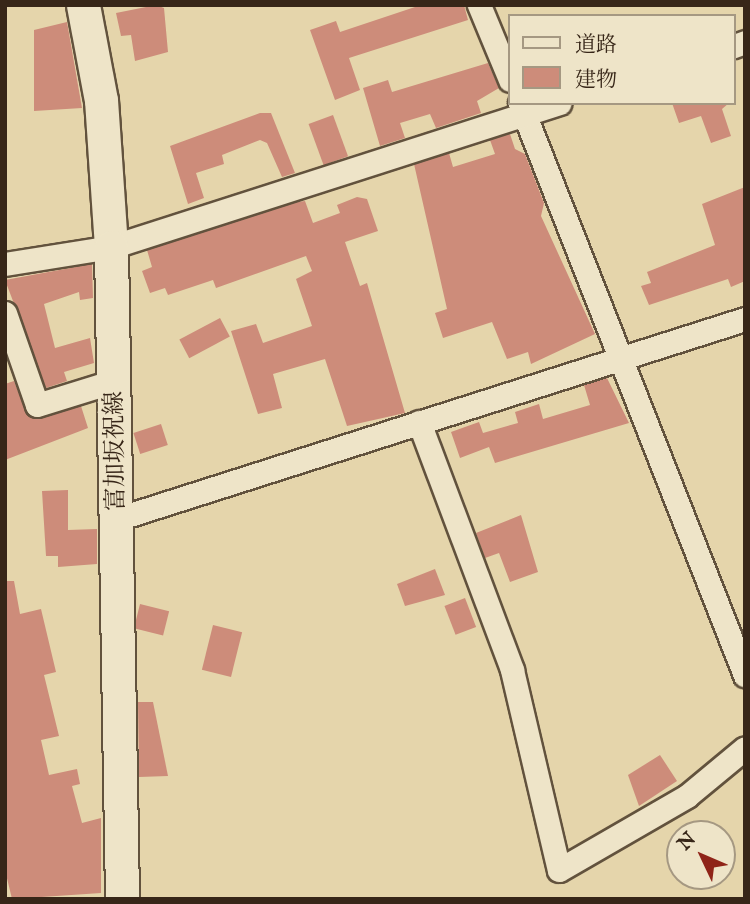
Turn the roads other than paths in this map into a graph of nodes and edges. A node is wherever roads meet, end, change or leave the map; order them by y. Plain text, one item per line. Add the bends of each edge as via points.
1 (83, 5) edge
2 (479, 5) edge
3 (508, 74) edge
4 (547, 105) edge
5 (523, 109) edge
6 (111, 247) junction
7 (5, 264) edge
8 (5, 313) edge
9 (745, 319) edge
10 (617, 358) junction
11 (114, 381) junction
12 (419, 422) junction
13 (117, 519) junction
14 (745, 675) edge
15 (745, 748) edge
16 (122, 899) edge

1 - 6 main road, 富加坂祝線 via 101,100
2 - 3 street
4 - 5 street
5 - 6 street
5 - 10 street
6 - 7 street
6 - 11 main road, 富加坂祝線
8 - 11 street via 37,405
9 - 10 street
10 - 12 street
10 - 14 street
11 - 13 main road, 富加坂祝線
12 - 13 street
12 - 15 street via 512,670 559,870 687,796
13 - 16 main road, 富加坂祝線

